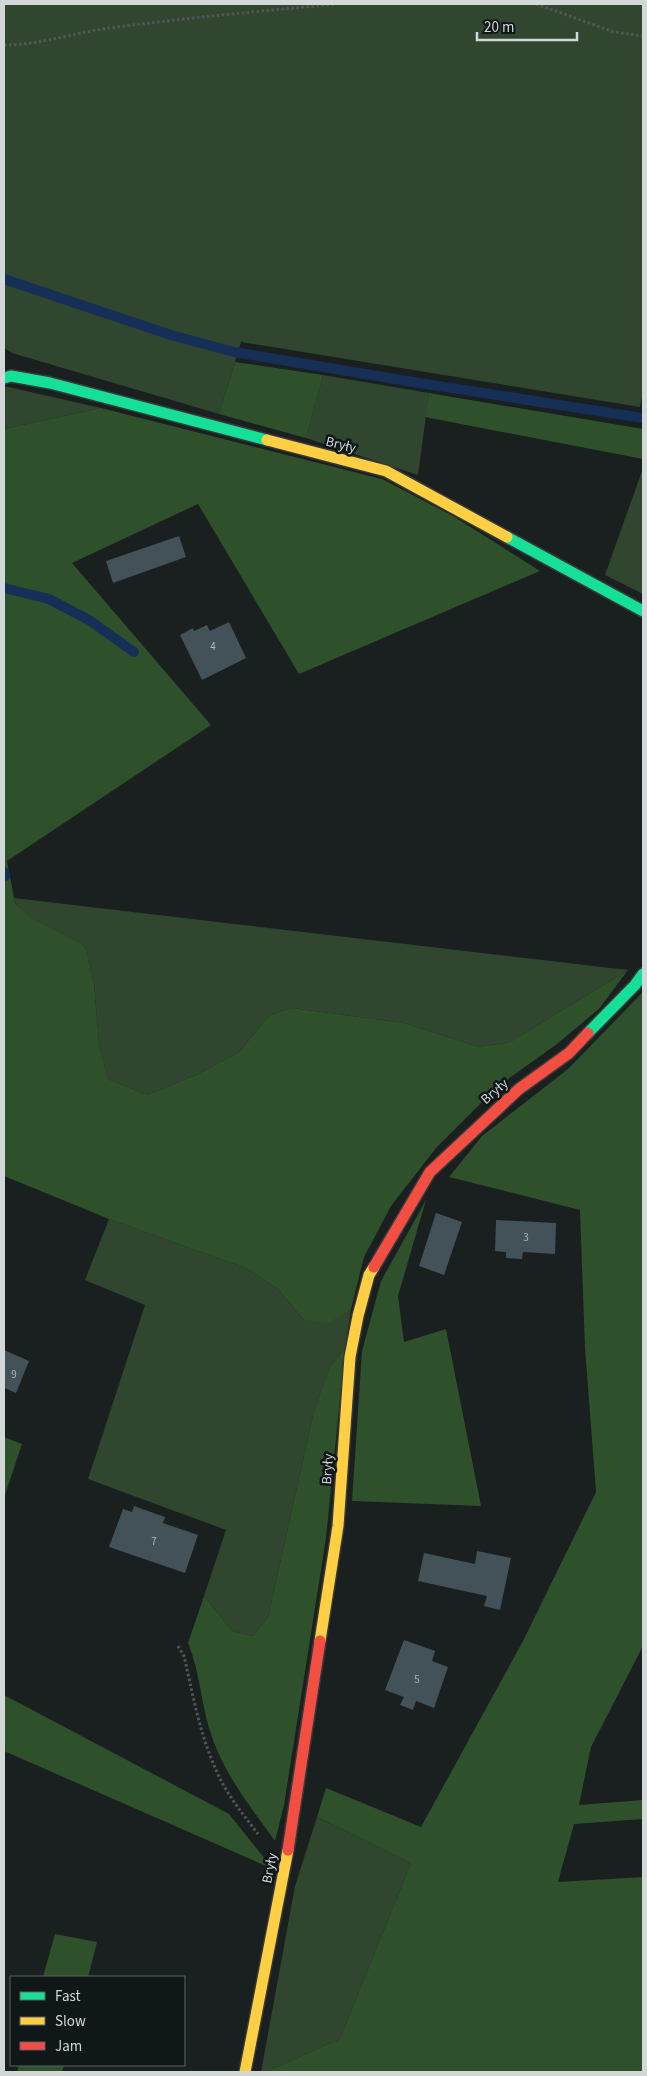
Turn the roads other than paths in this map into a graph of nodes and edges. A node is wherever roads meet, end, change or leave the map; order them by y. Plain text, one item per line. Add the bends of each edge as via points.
1 (4, 378) edge
2 (643, 611) edge
3 (643, 974) edge
4 (245, 2072) edge

1 - 2 street, Bryły via 11,376 50,383 386,471
3 - 4 street, Bryły via 569,1053 519,1089 430,1172 369,1275 350,1358 338,1526 286,1863

